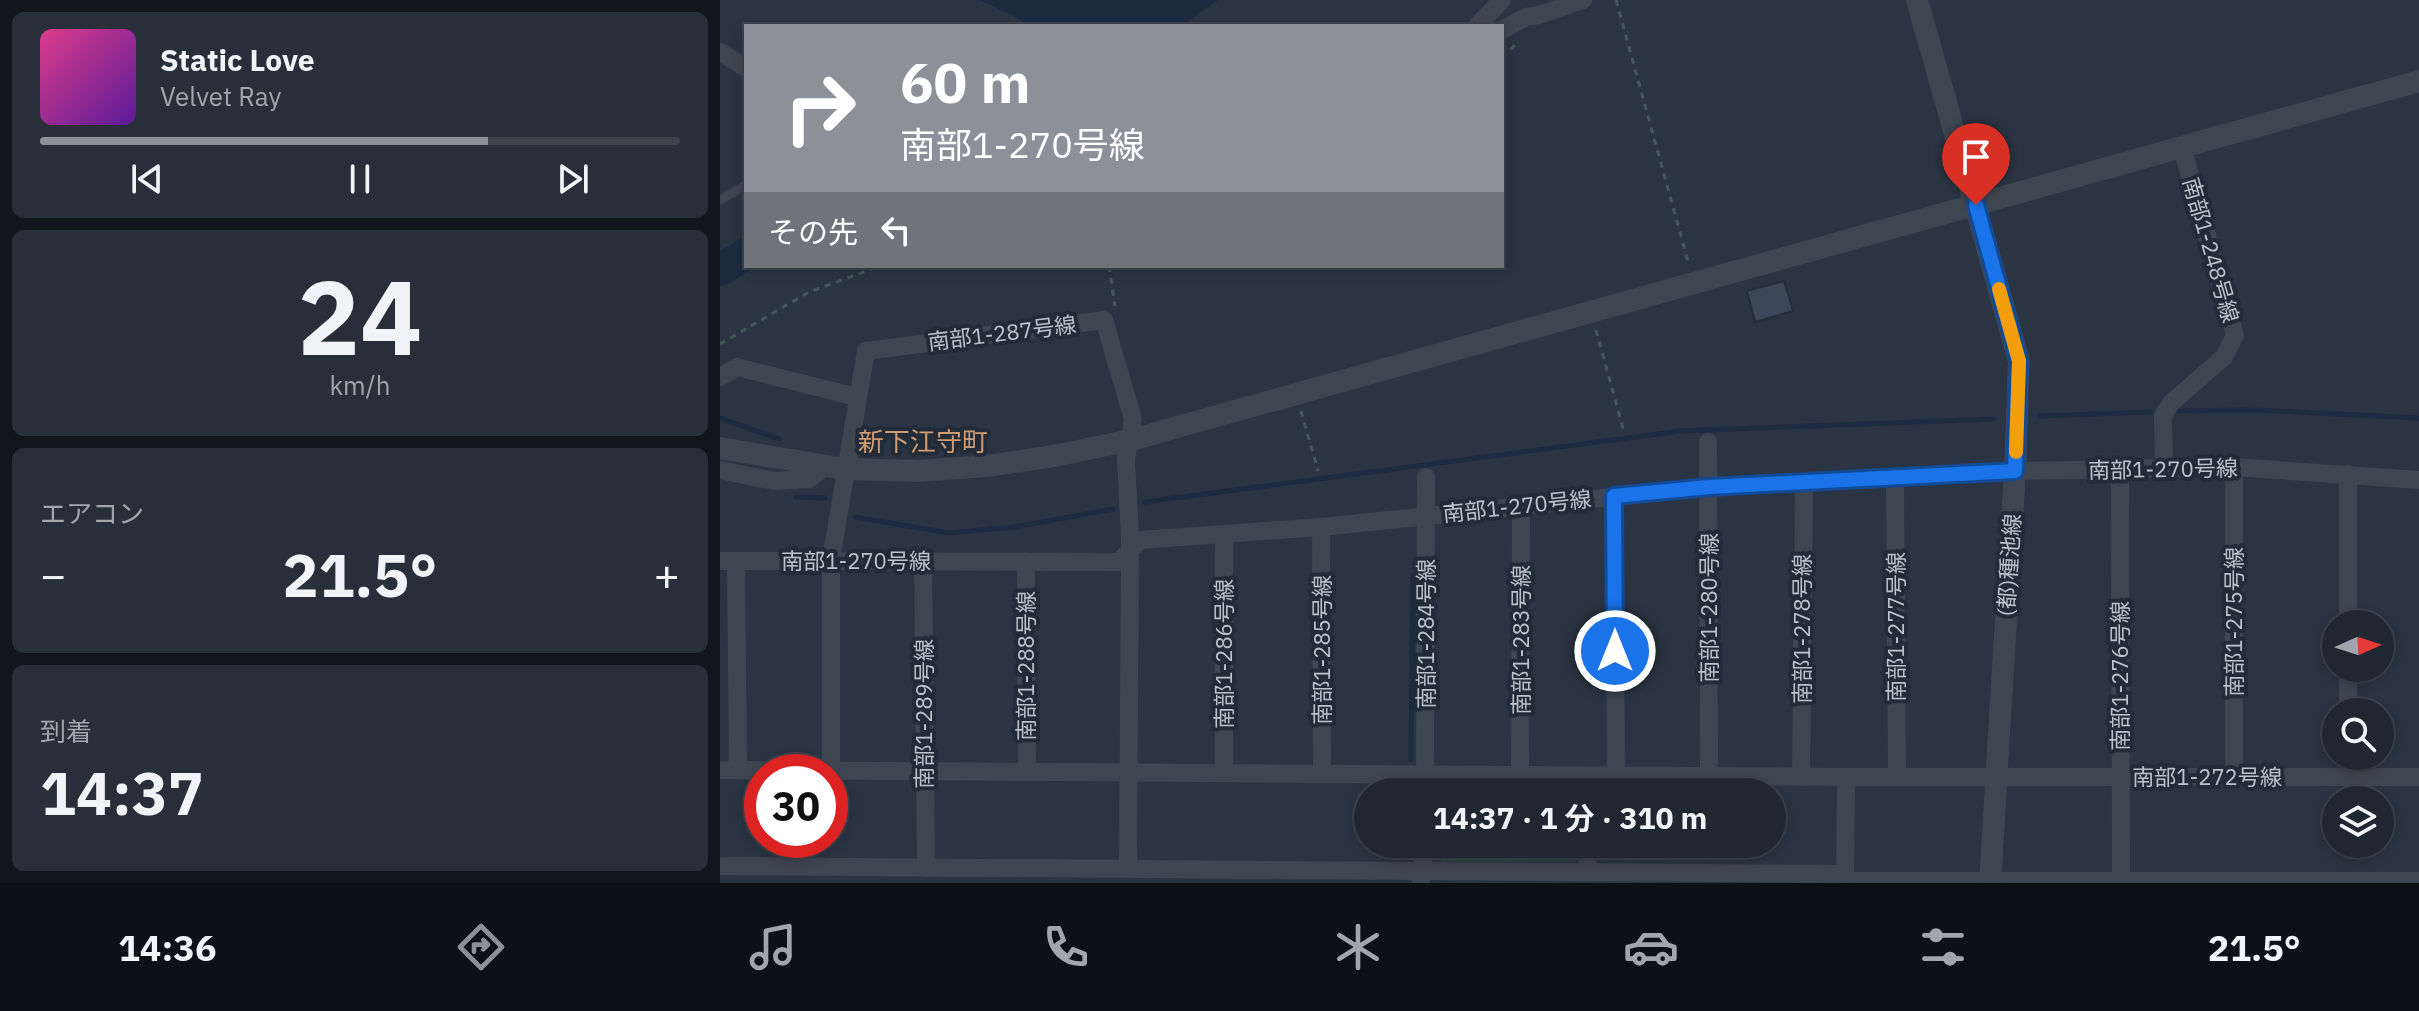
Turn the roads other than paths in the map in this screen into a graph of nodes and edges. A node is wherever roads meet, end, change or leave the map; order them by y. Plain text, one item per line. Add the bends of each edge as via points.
1 (1502, 0) edge
2 (1583, 0) edge
3 (1917, 0) edge
4 (1479, 24) edge
5 (1504, 29) edge
6 (720, 52) edge
7 (744, 67) edge
8 (2419, 81) edge
9 (2182, 147) junction
10 (744, 186) edge
11 (720, 200) edge
12 (1976, 205) junction
13 (720, 377) edge
14 (857, 397) junction
15 (1131, 440) junction
16 (1708, 442) dead end
17 (720, 448) edge
18 (836, 467) junction
19 (2234, 467) junction
20 (2164, 468) junction
21 (2120, 469) junction
22 (720, 470) edge
23 (2015, 471) junction
24 (2348, 474) junction
25 (1426, 477) dead end
26 (1895, 477) junction
27 (2419, 480) edge
28 (1804, 482) junction
29 (1709, 487) junction
30 (1614, 496) junction
31 (1521, 506) junction
32 (1426, 516) junction
33 (1321, 527) junction
34 (1224, 535) junction
35 (1129, 552) junction
36 (831, 560) junction
37 (728, 561) edge
38 (923, 561) junction
39 (1026, 561) junction
40 (2348, 610) edge
41 (831, 754) edge
42 (729, 770) edge
43 (848, 770) edge
44 (2348, 770) edge
45 (924, 771) junction
46 (1027, 771) junction
47 (1224, 772) junction
48 (1322, 772) junction
49 (1128, 773) junction
50 (1520, 774) junction
51 (1616, 774) junction
52 (1709, 775) junction
53 (1996, 776) junction
54 (2348, 776) junction
55 (1801, 777) junction
56 (1846, 777) junction
57 (1897, 777) junction
58 (2119, 777) junction
59 (2234, 777) junction
60 (2419, 777) edge
61 (1378, 778) edge
62 (1425, 778) edge
63 (1478, 778) edge
64 (1549, 778) edge
65 (1603, 778) edge
66 (1588, 858) edge
67 (720, 866) edge
68 (926, 868) junction
69 (1128, 868) junction
70 (1588, 872) junction
71 (1422, 877) edge
72 (1845, 877) edge
73 (1699, 878) edge
74 (2419, 881) edge
75 (1990, 882) edge
76 (2121, 882) edge

1 - 4 street
2 - 5 street
3 - 12 street, (都)種池線
6 - 7 street
8 - 9 street
9 - 12 street
9 - 20 street, 南部1-248号線 via 2235,335 2224,357 2163,416
10 - 11 lane
12 - 15 street
12 - 23 street, (都)種池線 via 2019,361
13 - 14 street via 737,367
14 - 15 street, 南部1-287号線 via 866,351 1104,320 1133,419
14 - 18 street, 南部1-287号線
15 - 18 street via 987,466 918,471
15 - 35 street, 南部1-287号線 via 1126,459
16 - 29 street, 南部1-280号線
17 - 18 street
18 - 22 street via 809,479 774,481
18 - 36 street, 南部1-287号線
19 - 20 street, 南部1-270号線
19 - 24 street, 南部1-270号線
19 - 59 street, 南部1-275号線
20 - 21 street, 南部1-270号線
21 - 23 street, 南部1-270号線
21 - 58 street, 南部1-276号線
23 - 26 street, 南部1-270号線
23 - 53 street, (都)種池線
24 - 27 street, 南部1-270号線
24 - 40 street
25 - 32 street, 南部1-284号線
26 - 28 street, 南部1-270号線
26 - 57 street, 南部1-277号線
28 - 29 street, 南部1-270号線
28 - 55 street, 南部1-278号線
29 - 30 street, 南部1-270号線
29 - 52 street, 南部1-280号線
30 - 31 street, 南部1-270号線
30 - 51 street
31 - 32 street, 南部1-270号線
31 - 50 street, 南部1-283号線
32 - 33 street, 南部1-270号線
32 - 62 street, 南部1-284号線
33 - 34 street, 南部1-270号線
33 - 48 street, 南部1-285号線
34 - 35 street, 南部1-270号線 via 1140,540
34 - 47 street, 南部1-286号線
35 - 39 street, 南部1-270号線 via 1119,562
35 - 49 street, 南部1-287号線
36 - 37 street, 南部1-270号線
36 - 38 street, 南部1-270号線
36 - 41 street, 南部1-287号線
37 - 42 street
38 - 39 street, 南部1-270号線
38 - 45 street, 南部1-289号線
39 - 46 street, 南部1-288号線
43 - 45 street, 南部1-272号線
44 - 54 street
45 - 46 street, 南部1-272号線
45 - 68 street, 南部1-289号線
46 - 49 street, 南部1-272号線
47 - 48 street, 南部1-272号線
47 - 49 street, 南部1-272号線
48 - 61 street, 南部1-272号線
49 - 69 street, 南部1-287号線
50 - 63 street, 南部1-272号線
50 - 64 street, 南部1-272号線
51 - 52 street, 南部1-272号線
51 - 65 street, 南部1-272号線
52 - 55 street, 南部1-272号線
53 - 57 street, 南部1-272号線
53 - 58 street, 南部1-272号線
53 - 75 street, (都)種池線
54 - 59 street, 南部1-272号線
54 - 60 street, 南部1-272号線
55 - 56 street, 南部1-272号線
56 - 57 street, 南部1-272号線
56 - 72 street
58 - 59 street, 南部1-272号線
58 - 76 street, 南部1-276号線
66 - 70 street
67 - 68 street
68 - 69 street
69 - 71 street
70 - 71 street
70 - 73 street
72 - 73 street
72 - 75 street
74 - 76 street
75 - 76 street

